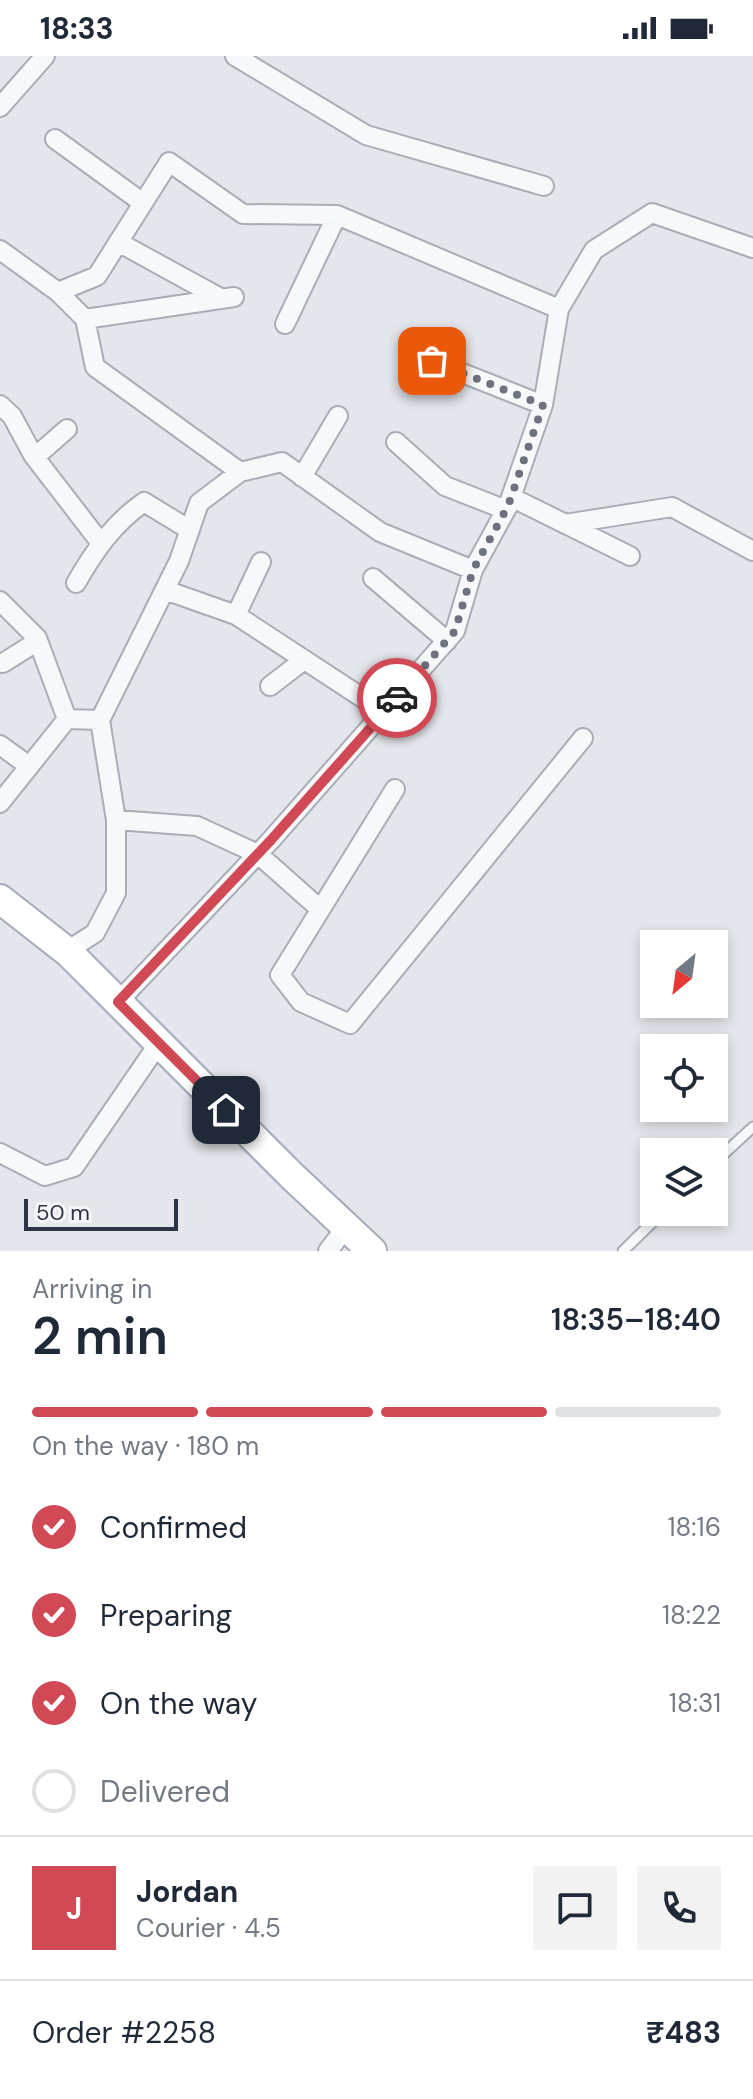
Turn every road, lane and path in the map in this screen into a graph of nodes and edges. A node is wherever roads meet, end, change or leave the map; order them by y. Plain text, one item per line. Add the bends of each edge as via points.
1 (45, 56) edge
2 (242, 58) edge
3 (0, 107) edge
4 (55, 139) dead end
5 (544, 186) dead end
6 (143, 203) junction
7 (337, 215) junction
8 (118, 242) junction
9 (753, 248) edge
10 (0, 250) edge
11 (58, 292) junction
12 (559, 309) junction
13 (85, 319) junction
14 (285, 324) dead end
15 (432, 361) dead end
16 (0, 405) edge
17 (543, 405) junction
18 (338, 416) dead end
19 (67, 429) dead end
20 (396, 442) dead end
21 (35, 457) junction
22 (240, 472) junction
23 (302, 477) junction
24 (508, 504) junction
25 (565, 524) junction
26 (190, 530) junction
27 (100, 542) junction
28 (753, 551) edge
29 (630, 556) dead end
30 (261, 562) dead end
31 (473, 570) junction
32 (373, 578) dead end
33 (76, 583) dead end
34 (165, 590) junction
35 (0, 601) edge
36 (236, 615) junction
37 (38, 641) junction
38 (447, 641) junction
39 (304, 660) junction
40 (3, 663) dead end
41 (270, 686) dead end
42 (384, 712) junction
43 (67, 719) junction
44 (100, 720) junction
45 (583, 738) dead end
46 (0, 745) edge
47 (29, 766) junction
48 (395, 789) dead end
49 (0, 803) edge
50 (116, 820) junction
51 (258, 854) junction
52 (0, 900) edge
53 (320, 909) junction
54 (67, 951) junction
55 (118, 1002) junction
56 (159, 1043) junction
57 (753, 1127) edge
58 (728, 1150) edge
59 (0, 1153) edge
60 (649, 1226) edge
61 (346, 1227) junction
62 (328, 1251) edge
63 (372, 1251) edge
64 (623, 1251) edge

1 - 3 street
2 - 5 street via 366,135
4 - 6 street
6 - 7 street via 169,162 243,214
6 - 8 street
7 - 12 street
7 - 14 street
8 - 11 street via 97,276
8 - 13 street via 228,298
9 - 12 street via 652,213 594,250
10 - 11 street
11 - 13 street
12 - 17 street
13 - 22 street via 95,367
15 - 17 street
16 - 21 street
17 - 24 street
18 - 23 street
19 - 21 street
20 - 24 street via 445,486
21 - 27 street
22 - 23 street via 282,462
22 - 26 street via 199,503
23 - 31 street via 380,532
24 - 25 street
24 - 31 street
25 - 28 street via 672,507
25 - 29 street
26 - 27 street via 144,502
26 - 34 street
27 - 33 street
30 - 36 street
31 - 38 street via 455,631
32 - 38 street
34 - 36 street
34 - 44 street
35 - 37 street
36 - 39 street
37 - 40 street
37 - 43 street
38 - 42 street
39 - 41 street
39 - 42 street
42 - 51 street
43 - 44 street
43 - 47 street
44 - 50 street
45 - 53 street via 350,1024 301,1002 280,975
46 - 47 street
47 - 49 street
48 - 53 street
50 - 51 street via 197,826
50 - 54 street via 116,893 95,933
51 - 53 street
51 - 55 street
52 - 54 main road
54 - 55 main road
55 - 56 main road
56 - 59 street via 74,1167 45,1176
56 - 61 main road
57 - 58 lane
60 - 64 lane
61 - 62 street
61 - 63 main road

